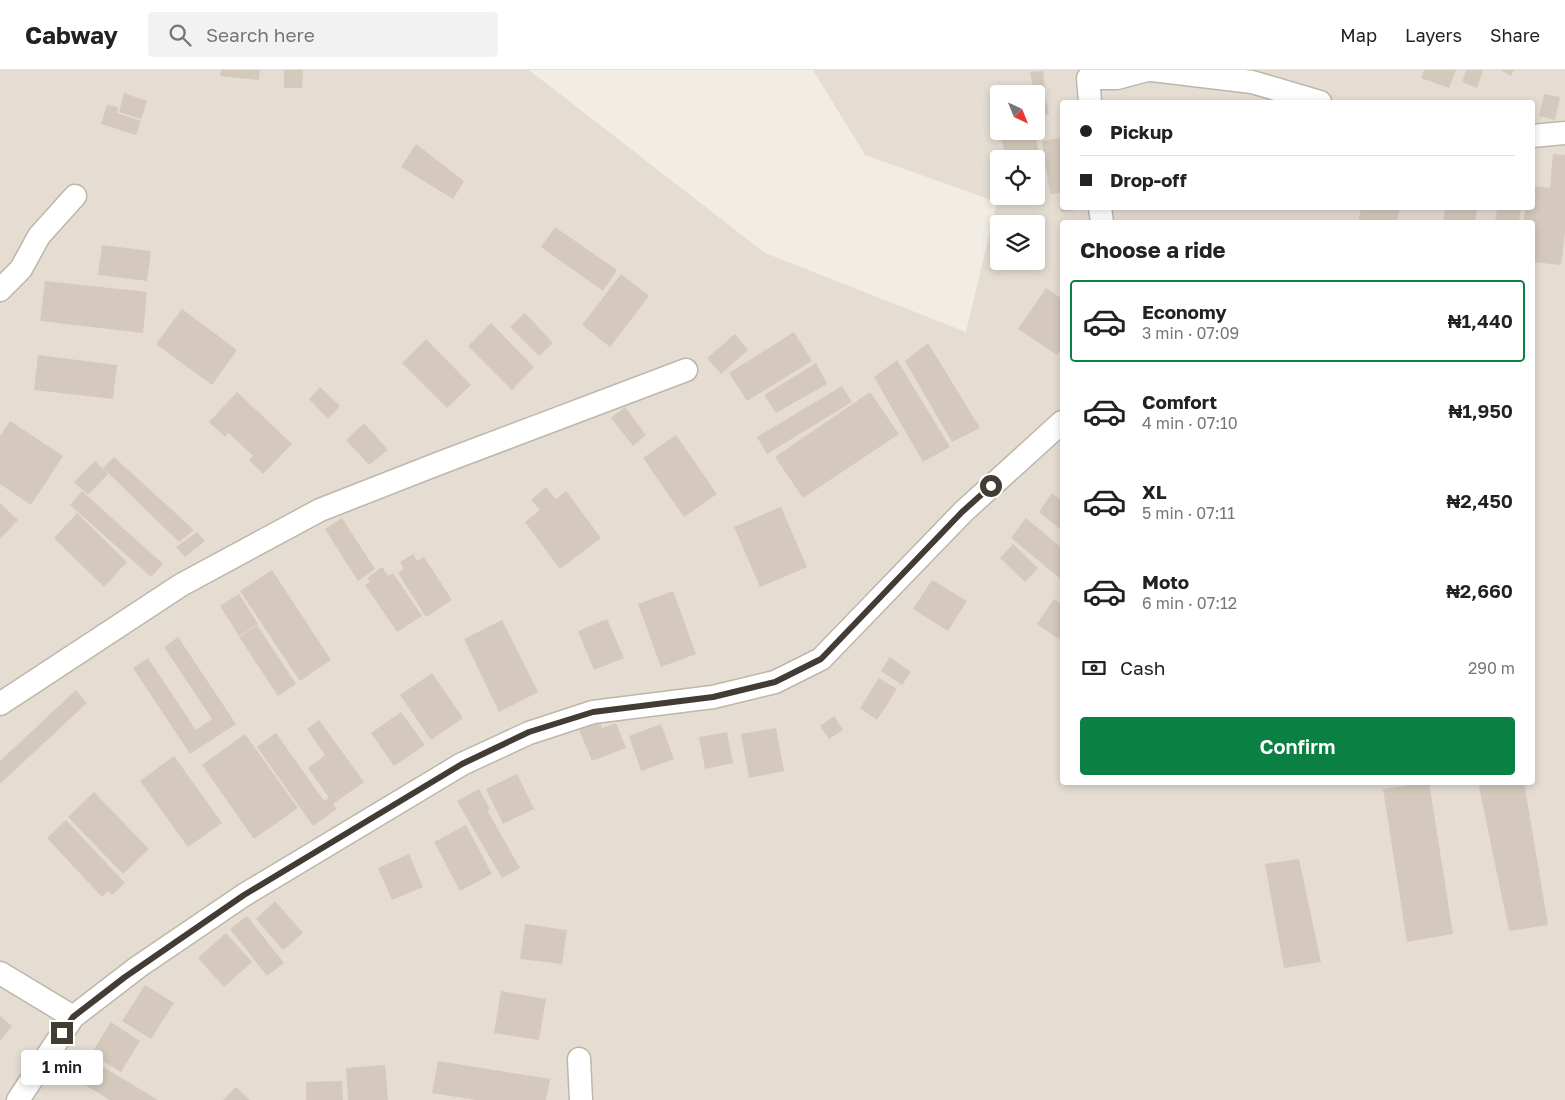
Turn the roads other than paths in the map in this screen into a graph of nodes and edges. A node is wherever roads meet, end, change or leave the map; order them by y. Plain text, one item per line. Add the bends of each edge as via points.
1 (1147, 70) edge
2 (1152, 70) edge
3 (1086, 74) edge
4 (1254, 76) edge
5 (1090, 100) edge
6 (1315, 100) edge
7 (1565, 133) edge
8 (1535, 136) edge
9 (75, 196) dead end
10 (0, 290) edge
11 (686, 370) dead end
12 (1060, 424) edge
13 (0, 704) edge
14 (0, 973) edge
15 (73, 1017) junction
16 (579, 1059) dead end
17 (18, 1100) edge
18 (580, 1100) edge

1 - 3 street via 1116,78
2 - 4 street
3 - 5 street
4 - 6 street
7 - 8 street
9 - 10 street via 39,236 21,269
11 - 13 street via 320,510 181,586
12 - 15 street via 962,512 821,659 775,682 722,695 593,712 529,732 462,764 244,895 138,967
14 - 15 street
15 - 17 street
16 - 18 street

